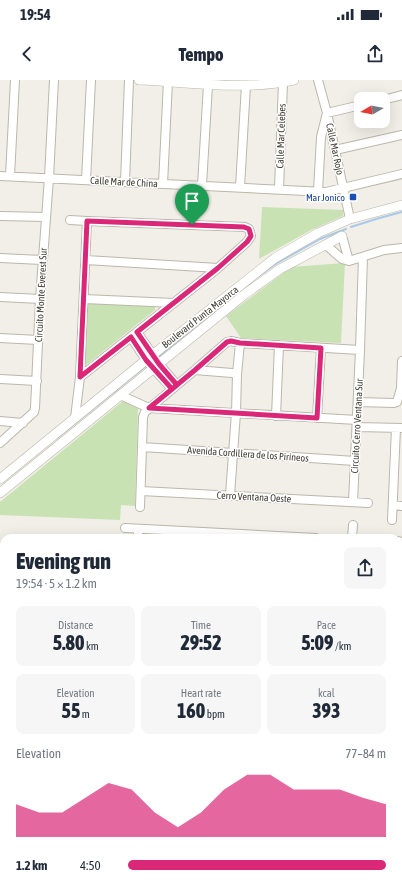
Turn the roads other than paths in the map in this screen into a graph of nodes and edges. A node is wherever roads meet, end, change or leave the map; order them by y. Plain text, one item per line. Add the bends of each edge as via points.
1 (15, 80) edge
2 (54, 80) edge
3 (91, 80) edge
4 (129, 80) edge
5 (139, 80) edge
6 (294, 80) edge
7 (318, 80) edge
8 (168, 81) junction
9 (283, 82) junction
10 (208, 85) junction
11 (246, 86) junction
12 (402, 95) edge
13 (390, 98) edge
14 (354, 107) edge
15 (327, 113) junction
16 (402, 134) edge
17 (335, 150) junction
18 (402, 174) edge
19 (0, 176) edge
20 (10, 176) junction
21 (49, 178) junction
22 (86, 180) junction
23 (125, 182) junction
24 (163, 184) junction
25 (202, 185) junction
26 (240, 187) junction
27 (344, 188) junction
28 (279, 189) junction
29 (318, 191) junction
30 (402, 205) edge
31 (0, 216) edge
32 (46, 217) junction
33 (350, 219) junction
34 (70, 220) dead end
35 (87, 221) junction
36 (342, 236) joint
37 (326, 245) junction
38 (402, 248) edge
39 (363, 257) junction
40 (0, 258) edge
41 (42, 260) junction
42 (86, 260) junction
43 (349, 261) junction
44 (218, 268) junction
45 (0, 297) edge
46 (40, 299) junction
47 (84, 299) junction
48 (174, 302) junction
49 (134, 334) junction
50 (0, 338) edge
51 (38, 340) junction
52 (240, 343) junction
53 (279, 345) junction
54 (321, 348) junction
55 (360, 350) junction
56 (149, 357) junction
57 (402, 361) edge
58 (156, 366) junction
59 (195, 370) junction
60 (237, 374) junction
61 (80, 377) junction
62 (0, 379) edge
63 (37, 381) junction
64 (174, 387) junction
65 (401, 388) edge
66 (120, 396) junction
67 (358, 402) junction
68 (149, 408) junction
69 (236, 413) junction
70 (276, 416) junction
71 (75, 418) junction
72 (317, 418) junction
73 (0, 421) edge
74 (23, 423) junction
75 (357, 424) junction
76 (399, 428) edge
77 (0, 443) edge
78 (142, 448) junction
79 (233, 453) junction
80 (355, 461) junction
81 (398, 466) edge
82 (0, 479) edge
83 (140, 491) junction
84 (0, 493) edge
85 (230, 495) junction
86 (353, 502) junction
87 (368, 503) dead end
88 (393, 505) junction
89 (402, 506) edge
90 (140, 507) dead end
91 (392, 520) dead end
92 (353, 525) dead end
93 (125, 528) dead end
94 (138, 529) junction
95 (138, 534) edge
96 (215, 534) edge
97 (352, 534) edge

1 - 20 street
2 - 21 street, Circuito Monte Everest Sur
3 - 22 street
4 - 23 street
5 - 8 street
6 - 9 street
7 - 15 street, Calle Mar Rojo
8 - 10 street
8 - 24 street
9 - 11 street
9 - 28 street, Calle Mar Celebes
10 - 11 street
10 - 25 street
11 - 26 street
12 - 13 street
14 - 15 street
15 - 17 street, Calle Mar Rojo
15 - 29 street via 320,137
16 - 17 street
17 - 27 street, Calle Mar Rojo
18 - 27 street, Calle Mar de China
19 - 20 street, Calle Mar de China
20 - 21 street, Calle Mar de China
21 - 22 street, Calle Mar de China
21 - 32 street, Circuito Monte Everest Sur
22 - 23 street, Calle Mar de China
23 - 24 street, Calle Mar de China
24 - 25 street, Calle Mar de China
25 - 26 street, Calle Mar de China
26 - 28 street, Calle Mar de China
27 - 29 street, Calle Mar de China
27 - 33 street, Calle Mar Rojo
28 - 29 street, Calle Mar de China
30 - 33 street, Boulevard Punta Mayorca
31 - 32 street
32 - 41 street, Circuito Monte Everest Sur
33 - 56 street, Boulevard Punta Mayorca via 318,233 275,258
34 - 35 street
35 - 42 street
35 - 44 street via 249,229 251,236 247,242
36 - 37 street, Boulevard Punta Mayorca
36 - 43 street
37 - 43 street via 342,259
37 - 58 street, Boulevard Punta Mayorca via 280,269
38 - 39 street via 384,250
39 - 43 street
39 - 55 street, Circuito Cerro Ventana Sur
40 - 41 street
41 - 46 street, Circuito Monte Everest Sur
42 - 44 street
42 - 47 street
44 - 48 street
45 - 46 street
46 - 51 street, Circuito Monte Everest Sur
47 - 48 street
47 - 61 street
48 - 49 street
49 - 56 street
49 - 61 street
50 - 51 street
51 - 63 street, Circuito Monte Everest Sur
52 - 53 street
52 - 59 street via 227,342
52 - 60 street
53 - 54 street
53 - 70 street
54 - 55 street
54 - 72 street
55 - 67 street, Circuito Cerro Ventana Sur
56 - 58 street
56 - 71 street, Boulevard Punta Mayorca
57 - 65 street
58 - 64 street
58 - 66 street, Boulevard Punta Mayorca
59 - 60 street
59 - 64 street
60 - 69 street
61 - 71 street
62 - 63 street
63 - 74 street, Circuito Monte Everest Sur via 34,412
64 - 68 street
65 - 67 street via 397,402 394,403
66 - 68 street
66 - 84 street, Boulevard Punta Mayorca
67 - 75 street, Circuito Cerro Ventana Sur
68 - 69 street
68 - 78 street via 143,417
69 - 70 street
69 - 79 street
70 - 72 street
71 - 82 street, Boulevard Punta Mayorca
72 - 75 street
73 - 74 street
74 - 77 street
75 - 76 street
75 - 80 street, Circuito Cerro Ventana Sur
76 - 81 street
78 - 79 street, Avenida Cordillera de los Pirineos
78 - 83 street
79 - 80 street, Avenida Cordillera de los Pirineos
79 - 85 street
80 - 86 street, Circuito Cerro Ventana Sur
81 - 88 street
83 - 85 street, Cerro Ventana Oeste
83 - 90 street
85 - 86 street, Cerro Ventana Oeste
86 - 87 street, Cerro Ventana Oeste
88 - 89 street
88 - 91 street
92 - 97 street
93 - 94 street
94 - 95 street
94 - 96 street

